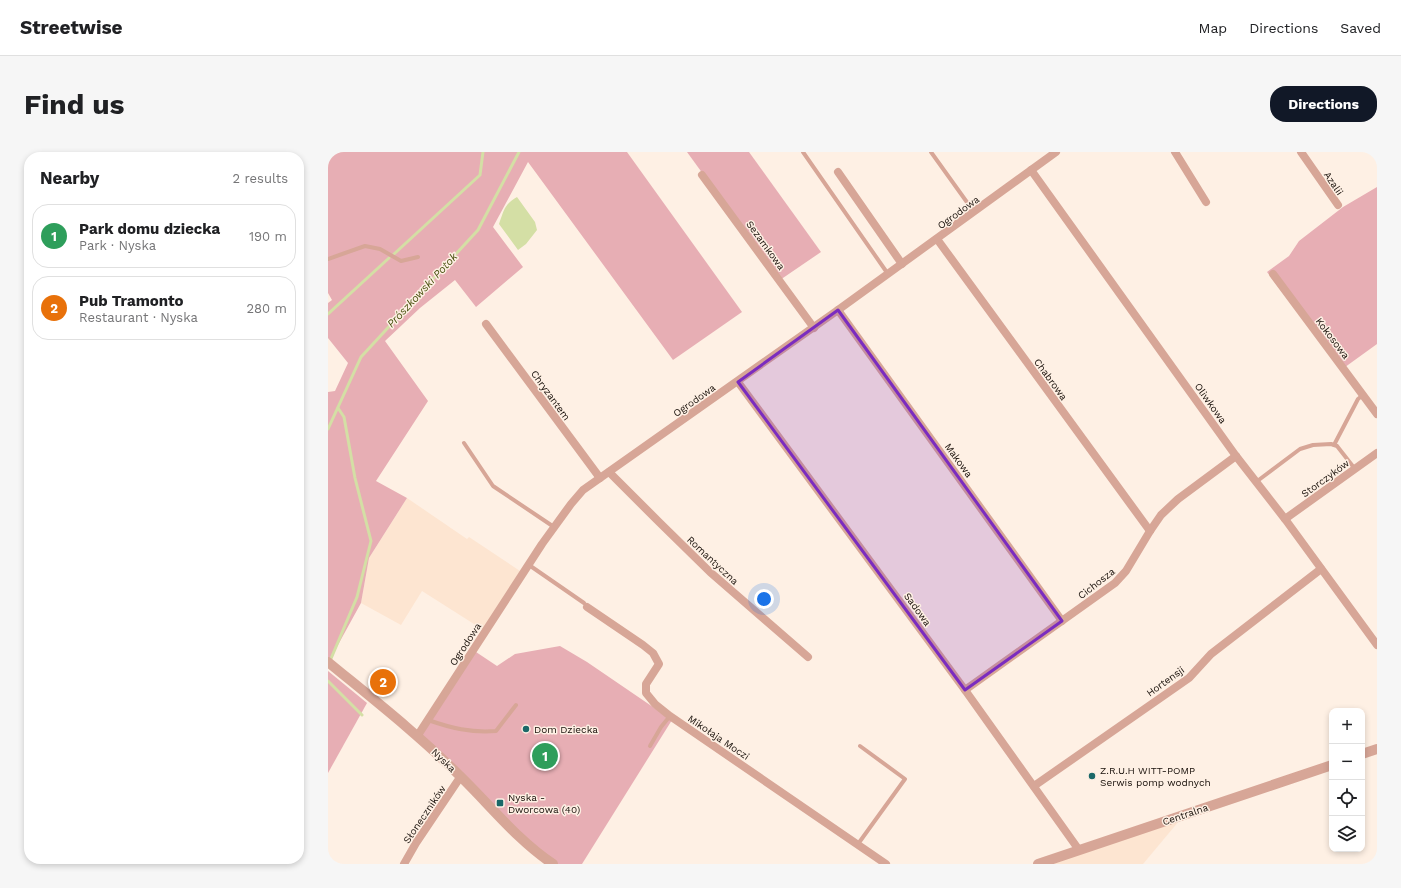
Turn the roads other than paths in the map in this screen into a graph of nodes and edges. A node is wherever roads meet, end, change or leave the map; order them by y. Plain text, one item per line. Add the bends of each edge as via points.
1 (803, 152) edge
2 (931, 152) edge
3 (1056, 152) edge
4 (1175, 152) edge
5 (1301, 152) edge
6 (1031, 170) junction
7 (838, 172) dead end
8 (702, 175) dead end
9 (1206, 202) dead end
10 (1338, 205) dead end
11 (974, 212) junction
12 (937, 239) junction
13 (418, 257) dead end
14 (328, 259) edge
15 (902, 264) junction
16 (889, 274) junction
17 (1273, 274) dead end
18 (838, 310) junction
19 (486, 324) dead end
20 (814, 328) junction
21 (738, 382) junction
22 (1363, 395) junction
23 (1377, 414) edge
24 (464, 443) dead end
25 (1334, 445) junction
26 (1377, 454) edge
27 (1236, 456) junction
28 (1355, 469) junction
29 (609, 472) junction
30 (600, 478) junction
31 (1256, 482) junction
32 (1285, 519) junction
33 (554, 527) junction
34 (1150, 531) junction
35 (528, 564) junction
36 (1321, 569) junction
37 (586, 605) joint
38 (1062, 621) junction
39 (1377, 645) edge
40 (808, 657) dead end
41 (330, 664) edge
42 (965, 690) junction
43 (516, 705) dead end
44 (670, 716) junction
45 (428, 719) junction
46 (418, 735) junction
47 (650, 746) dead end
48 (860, 746) dead end
49 (1377, 749) edge
50 (1365, 753) edge
51 (1329, 765) edge
52 (461, 776) junction
53 (1034, 786) junction
54 (858, 844) junction
55 (1079, 850) junction
56 (404, 864) edge
57 (553, 864) edge
58 (886, 864) edge
59 (1038, 864) edge

1 - 16 lane
2 - 11 lane
3 - 6 street, Ogrodowa
4 - 9 street
5 - 10 street, Azalii
6 - 11 street, Ogrodowa
6 - 27 street, Oliwkowa
7 - 15 street
8 - 20 street, Sezamkowa
11 - 12 street, Ogrodowa
12 - 15 street, Ogrodowa
12 - 34 street, Chabrowa
13 - 14 lane via 401,261 380,249 365,246
15 - 16 street, Ogrodowa
16 - 18 street, Ogrodowa
17 - 22 street, Kokosowa
18 - 20 street, Ogrodowa
18 - 38 street, Makowa
19 - 30 street, Chryzantem
20 - 21 street, Ogrodowa
21 - 29 street, Ogrodowa
21 - 42 street, Sadowa
22 - 23 street, Kokosowa
22 - 25 lane via 1358,399
24 - 33 lane via 493,486
25 - 28 lane
25 - 31 lane via 1322,444 1300,449
26 - 28 street, Storczyków
27 - 31 street, Oliwkowa
27 - 34 street, Cichosza via 1178,499 1161,515
28 - 32 street, Storczyków
29 - 30 street, Ogrodowa
29 - 40 street, Romantyczna via 710,572
30 - 33 street, Ogrodowa via 583,490
31 - 32 street, Oliwkowa
32 - 36 street, Oliwkowa
33 - 35 street, Ogrodowa
34 - 38 street, Cichosza via 1126,571
35 - 37 lane
35 - 45 street, Ogrodowa
36 - 39 street, Oliwkowa
36 - 53 street, Hortensji via 1211,654 1188,678
37 - 44 street, Mikołaja Moczi via 653,653 659,664 646,684 646,693
38 - 42 street, Cichosza
41 - 46 street, Nyska
42 - 53 street, Sadowa
43 - 45 lane via 496,731 471,732
44 - 47 lane
44 - 54 street, Mikołaja Moczi
45 - 46 street, Ogrodowa
46 - 52 street, Nyska
48 - 54 lane via 905,779
49 - 50 street
51 - 55 street, Centralna
52 - 56 street, Słoneczników
52 - 57 street, Nyska via 512,830
53 - 55 street, Sadowa
54 - 58 street, Mikołaja Moczi
55 - 59 street, Centralna

